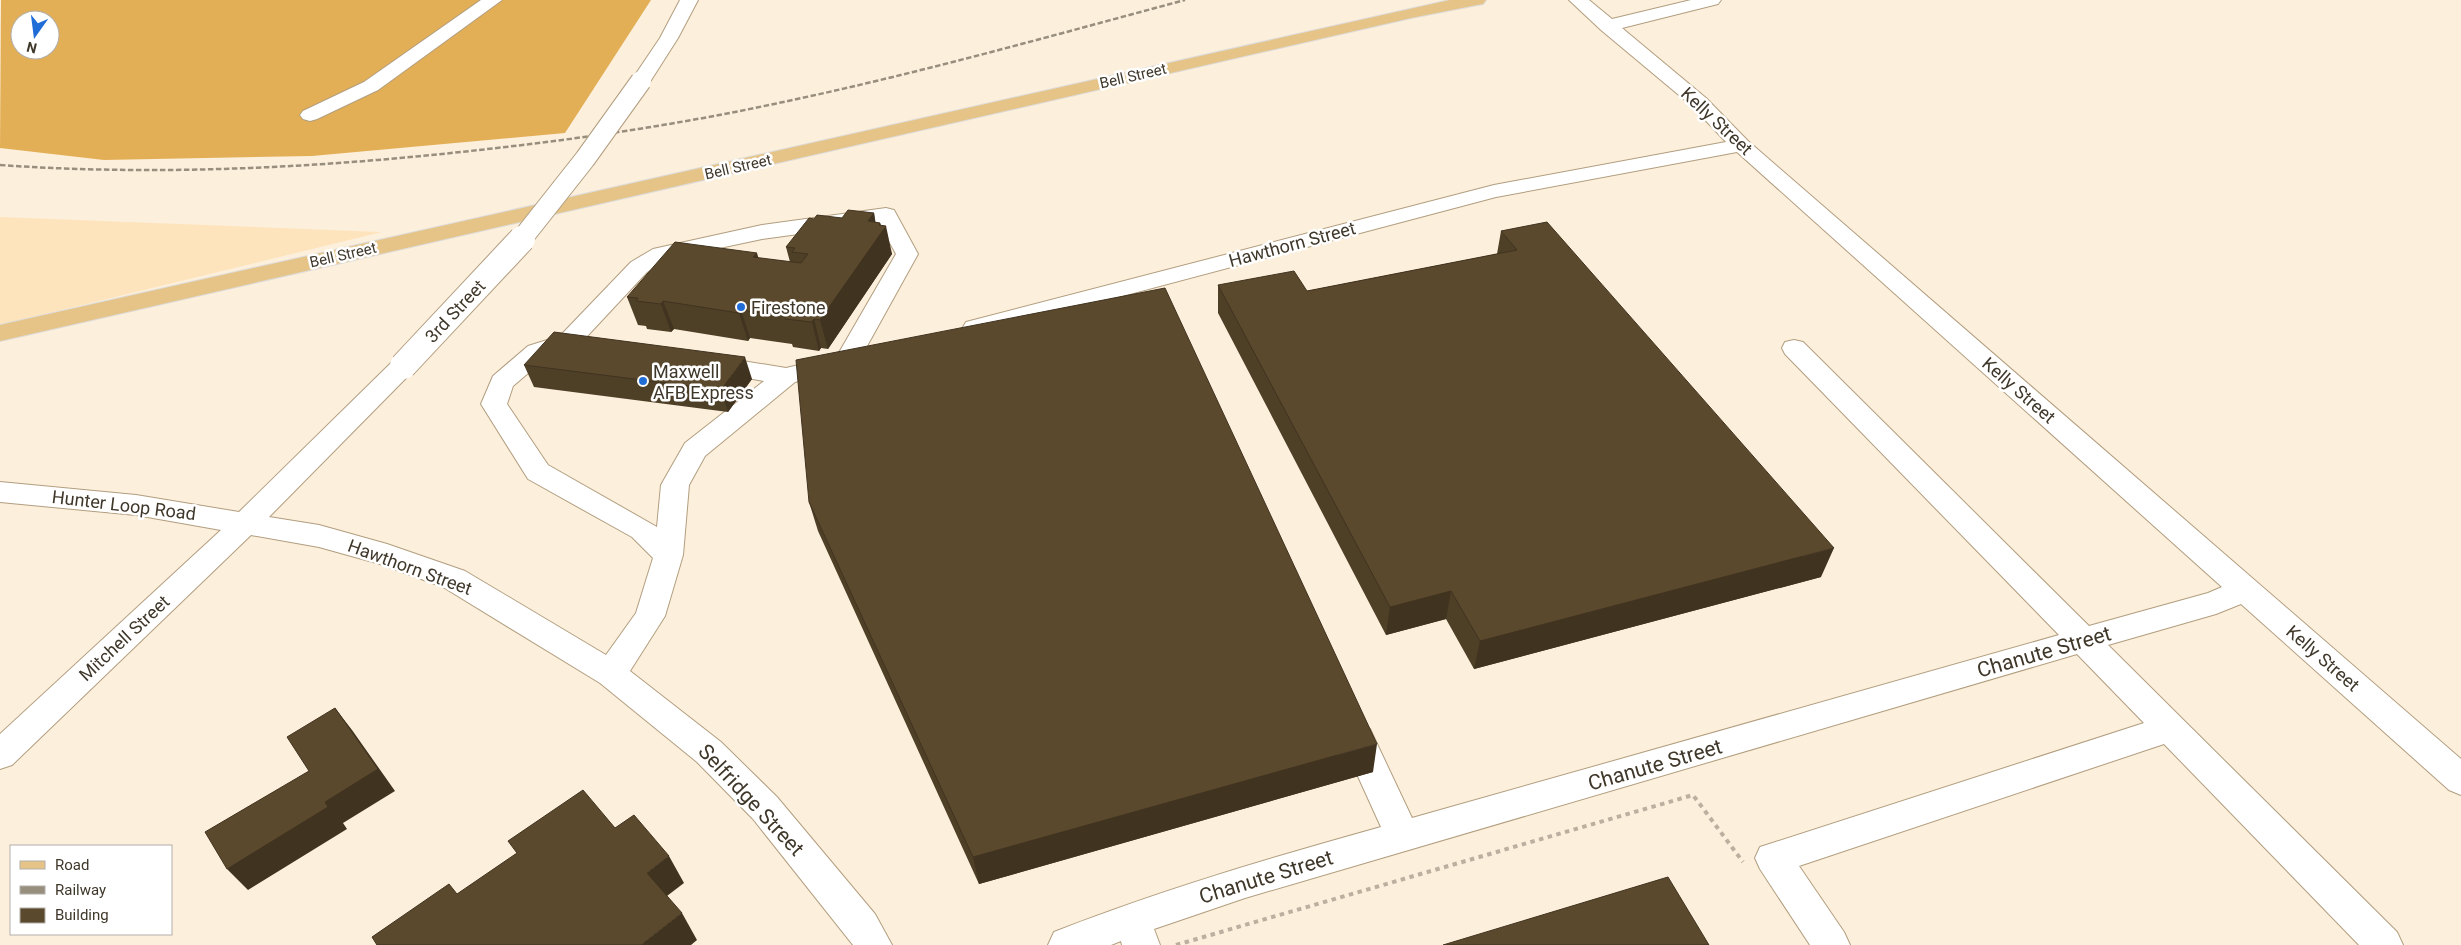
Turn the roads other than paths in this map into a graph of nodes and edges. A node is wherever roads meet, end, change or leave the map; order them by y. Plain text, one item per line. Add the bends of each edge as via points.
1 (494, 0) edge
2 (689, 0) edge
3 (1477, 0) edge
4 (1578, 0) edge
5 (1712, 0) edge
6 (1607, 26) junction
7 (310, 114) dead end
8 (1742, 145) junction
9 (0, 333) edge
10 (951, 333) edge
11 (569, 341) junction
12 (599, 346) edge
13 (1794, 348) dead end
14 (875, 353) edge
15 (688, 360) edge
16 (847, 360) junction
17 (786, 376) junction
18 (0, 492) edge
19 (247, 522) junction
20 (668, 554) junction
21 (2244, 590) junction
22 (2084, 641) junction
23 (611, 674) junction
24 (1349, 719) edge
25 (2170, 728) junction
26 (0, 754) edge
27 (2461, 780) edge
28 (1403, 837) junction
29 (1137, 932) edge
30 (873, 945) edge
31 (1068, 945) edge
32 (1831, 945) edge
33 (2384, 945) edge

1 - 7 street via 371,86
2 - 19 street, 3rd Street, bridge via 641,81 520,241 403,366
3 - 9 main road, Bell Street via 1411,12
4 - 6 street, Kelly Street
5 - 6 street
6 - 8 street, Kelly Street via 1698,102
8 - 10 street, Hawthorn Street via 1494,191 1157,295
8 - 21 street, Kelly Street
11 - 12 street
11 - 16 street via 639,267 661,254 762,232 886,215 907,254
11 - 20 street via 537,352 502,382 494,404 538,472 642,530
13 - 22 street
14 - 16 street
15 - 17 street
16 - 17 street
17 - 20 street via 696,450 675,485
18 - 19 street, Hunter Loop Road via 136,505
19 - 23 street, Hawthorn Street via 319,536 387,555 454,579
19 - 26 street, Mitchell Street
20 - 23 street via 650,616
21 - 22 street, Chanute Street via 2216,602
21 - 27 street, Kelly Street
22 - 25 street
22 - 28 street, Chanute Street
23 - 30 street, Selfridge Street via 709,752 765,808 862,926
24 - 28 street
25 - 32 street via 1774,858
25 - 33 street
28 - 29 street, Chanute Street via 1245,882
29 - 31 street, Chanute Street

